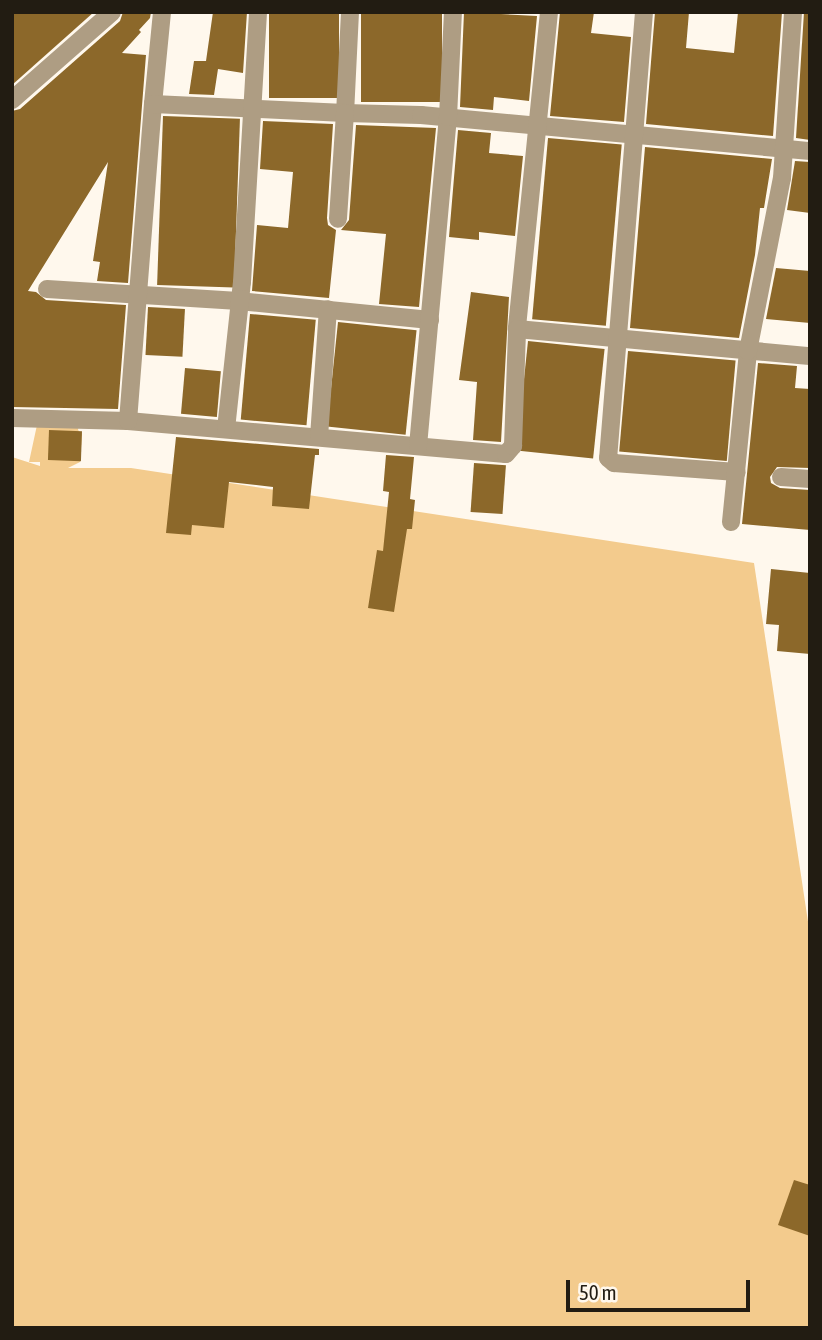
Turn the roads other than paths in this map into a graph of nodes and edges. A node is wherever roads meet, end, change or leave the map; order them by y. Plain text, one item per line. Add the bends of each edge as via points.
1 (112, 12) edge
2 (162, 12) edge
3 (258, 12) edge
4 (350, 12) edge
5 (453, 12) edge
6 (549, 12) edge
7 (644, 12) edge
8 (793, 12) edge
9 (12, 100) edge
10 (153, 104) junction
11 (252, 108) junction
12 (345, 113) junction
13 (448, 117) junction
14 (537, 125) junction
15 (633, 135) junction
16 (783, 148) junction
17 (810, 151) edge
18 (338, 219) dead end
19 (47, 289) dead end
20 (137, 296) junction
21 (239, 301) junction
22 (328, 309) junction
23 (430, 320) junction
24 (517, 329) junction
25 (617, 340) junction
26 (748, 351) junction
27 (810, 356) edge
28 (12, 418) edge
29 (128, 421) junction
30 (226, 429) junction
31 (319, 436) junction
32 (418, 446) junction
33 (737, 472) junction
34 (781, 477) dead end
35 (810, 479) edge
36 (731, 522) dead end

1 - 9 street
2 - 10 street
3 - 11 street
4 - 12 street
5 - 13 street
6 - 14 street
7 - 15 street
8 - 16 street
10 - 11 street
10 - 20 street
11 - 12 street
11 - 21 street
12 - 13 street
12 - 18 street
13 - 14 street
13 - 23 street
14 - 15 street
14 - 24 street
15 - 16 street
15 - 25 street
16 - 17 street
16 - 26 street via 782,178
19 - 20 street
20 - 21 street
20 - 29 street
21 - 22 street
21 - 30 street
22 - 23 street
22 - 31 street
23 - 32 street
24 - 25 street
24 - 32 street via 510,452
25 - 26 street
25 - 33 street via 610,461
26 - 27 street
26 - 33 street
28 - 29 street
29 - 30 street
30 - 31 street
31 - 32 street
33 - 36 street
34 - 35 street

